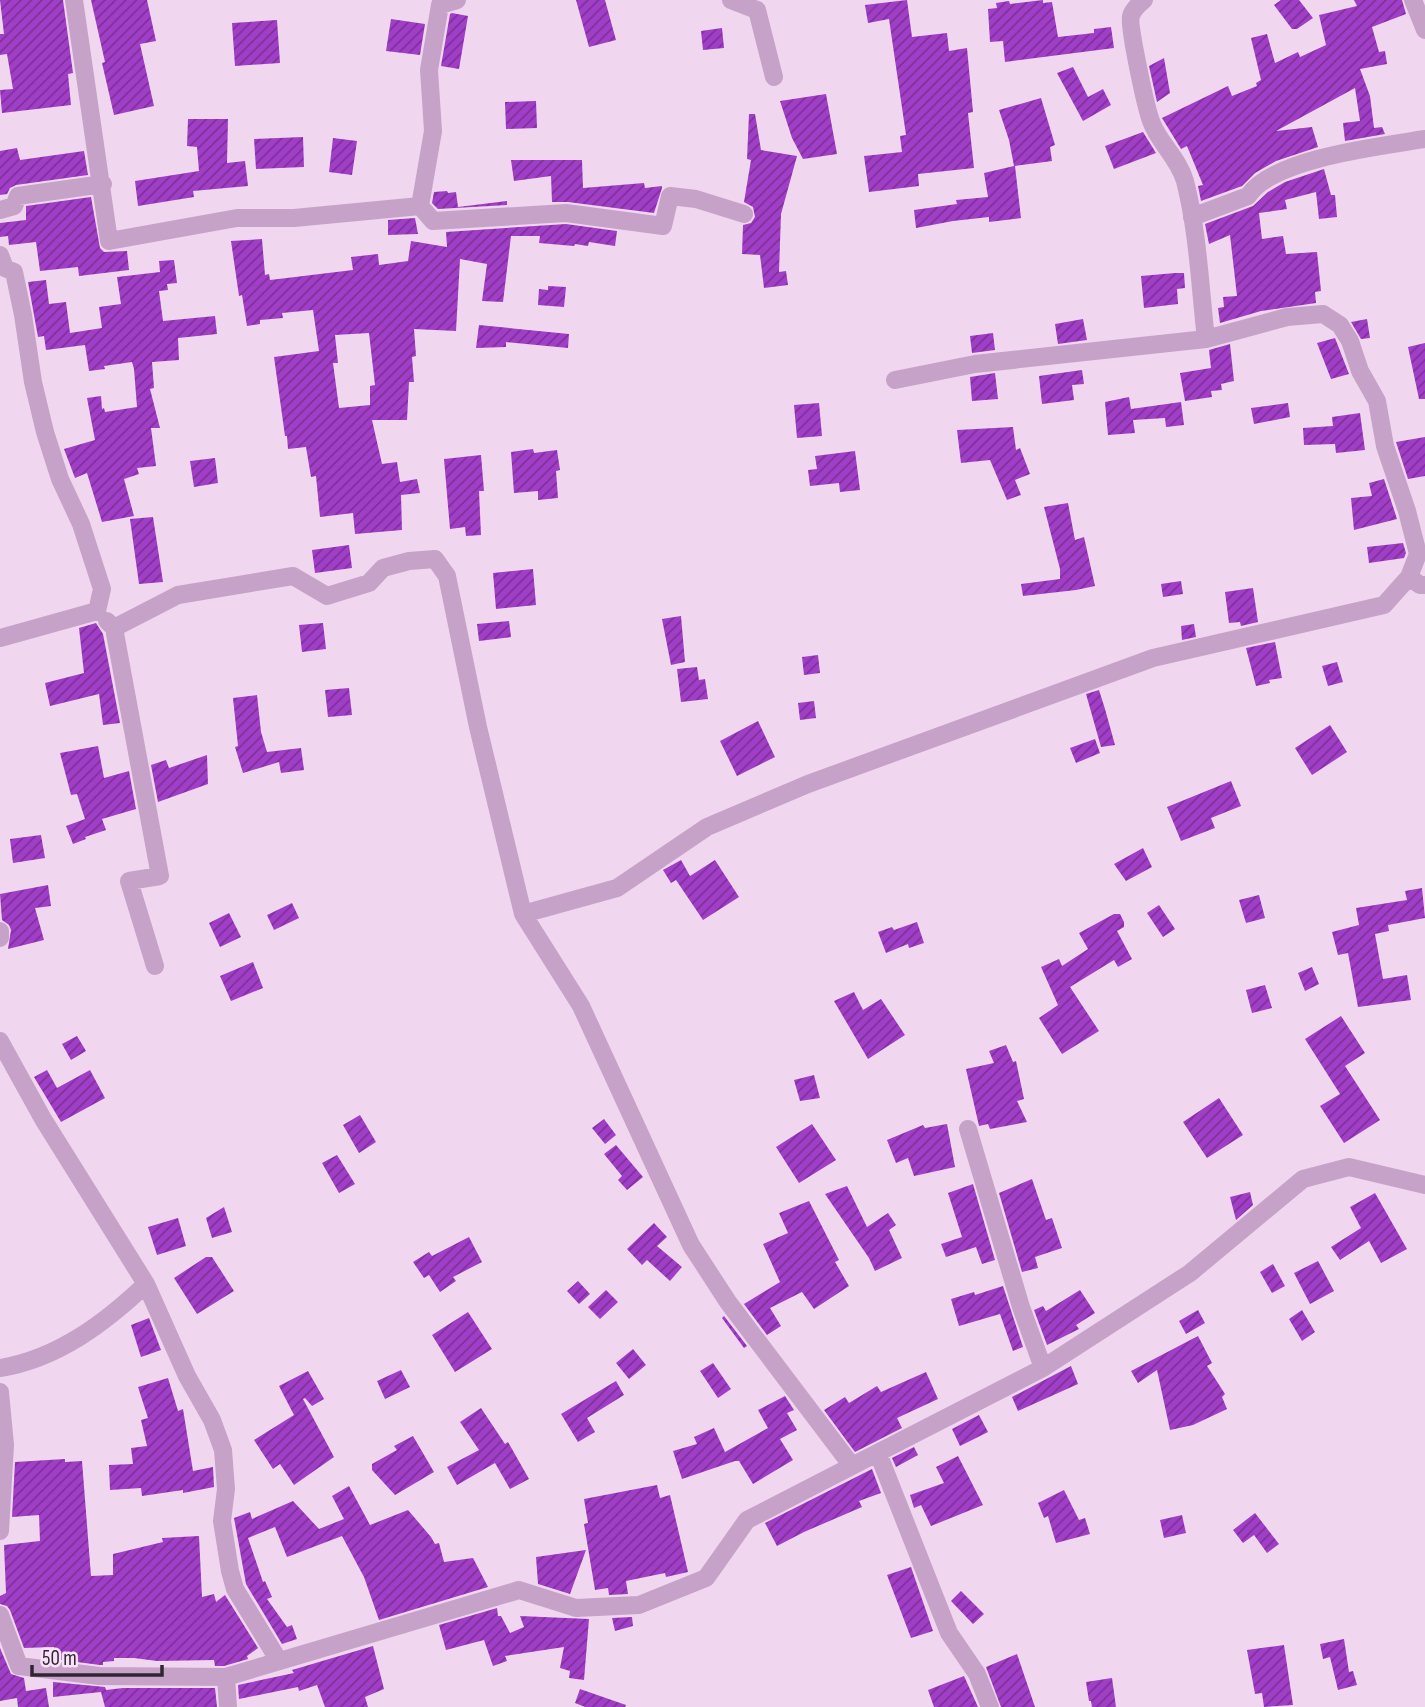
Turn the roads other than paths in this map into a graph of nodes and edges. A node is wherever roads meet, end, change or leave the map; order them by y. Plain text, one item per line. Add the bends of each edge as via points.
1 (74, 0) edge
2 (457, 0) edge
3 (731, 0) edge
4 (1144, 0) edge
5 (1413, 0) edge
6 (1425, 30) edge
7 (774, 77) dead end
8 (1425, 139) edge
9 (103, 184) junction
10 (420, 206) junction
11 (0, 210) edge
12 (744, 214) dead end
13 (1192, 217) junction
14 (0, 255) edge
15 (1206, 339) junction
16 (895, 380) dead end
17 (1417, 581) edge
18 (97, 611) junction
19 (114, 628) junction
20 (0, 638) edge
21 (523, 914) junction
22 (0, 931) edge
23 (0, 938) edge
24 (155, 966) dead end
25 (0, 1041) edge
26 (968, 1129) dead end
27 (1425, 1185) edge
28 (146, 1284) junction
29 (0, 1368) edge
30 (1043, 1368) junction
31 (0, 1392) edge
32 (2, 1420) edge
33 (878, 1453) junction
34 (852, 1466) junction
35 (0, 1531) edge
36 (0, 1615) edge
37 (279, 1661) junction
38 (226, 1677) junction
39 (228, 1707) edge
40 (990, 1707) edge

1 - 9 street
2 - 10 street via 440,5 433,38 429,70 433,131
3 - 7 street via 757,10
4 - 13 street via 1130,17 1151,122 1178,162
5 - 6 street
8 - 13 street via 1307,161 1273,176 1248,196
9 - 10 street via 109,240 237,219
9 - 11 street via 18,196 14,206
10 - 12 street via 433,221 566,213 663,226 670,196
13 - 15 street
14 - 18 street via 5,268 14,272 45,432 102,589
15 - 16 street via 975,364
15 - 17 street via 1287,317 1323,314 1340,325 1377,401 1385,446 1418,554
17 - 21 street via 1384,605 1153,658 808,784 707,827 617,888
18 - 19 street
18 - 20 street
19 - 21 street via 178,595 293,576 327,596 369,583 383,568 435,559 447,576
19 - 24 street via 160,876 129,881
21 - 34 street via 581,1006 691,1245 735,1312
22 - 23 street
25 - 28 street
26 - 30 street
27 - 30 street via 1349,1167 1303,1179 1190,1273
28 - 29 street via 124,1305 52,1353
28 - 37 street via 223,1450 226,1489 222,1521 235,1589
30 - 33 street
31 - 32 street
32 - 35 street
33 - 34 street
33 - 40 street via 948,1633 976,1674
34 - 37 street via 747,1520 706,1578 639,1605 576,1608 519,1590
36 - 38 street via 19,1666 99,1676
37 - 38 street
38 - 39 street

